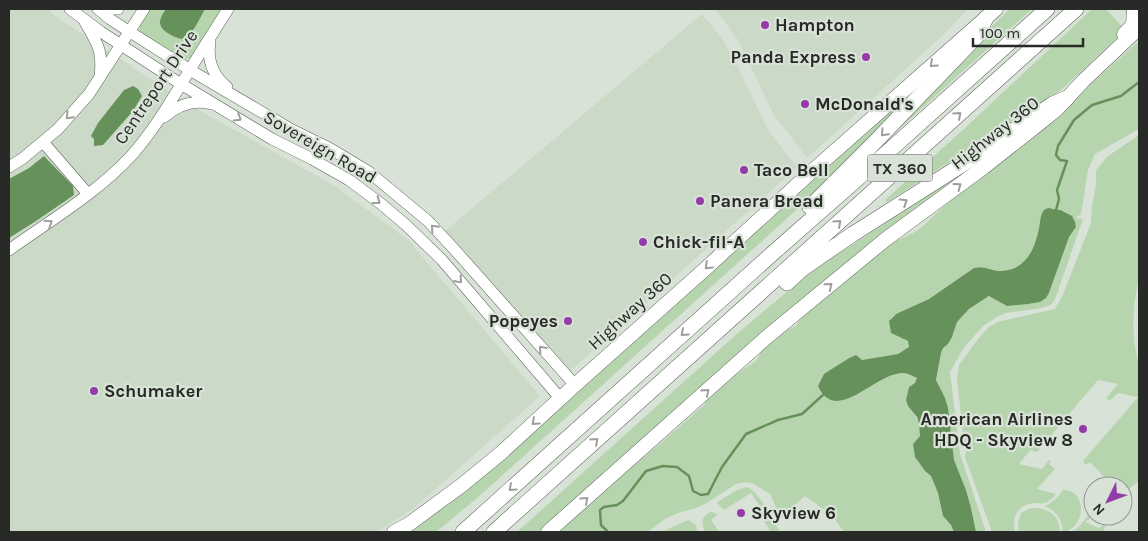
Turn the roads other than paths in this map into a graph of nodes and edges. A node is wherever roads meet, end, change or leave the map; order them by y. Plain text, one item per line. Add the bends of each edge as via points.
1 (70, 9) edge
2 (98, 9) edge
3 (106, 9) edge
4 (118, 9) edge
5 (144, 9) edge
6 (228, 9) edge
7 (1047, 9) edge
8 (1076, 9) edge
9 (1134, 9) edge
10 (991, 14) edge
11 (83, 19) junction
12 (1138, 31) edge
13 (130, 32) junction
14 (210, 38) junction
15 (122, 45) junction
16 (1107, 59) junction
17 (190, 70) junction
18 (100, 79) junction
19 (181, 84) junction
20 (1067, 98) junction
21 (249, 105) junction
22 (220, 108) junction
23 (156, 123) junction
24 (43, 142) junction
25 (320, 144) junction
26 (312, 159) junction
27 (9, 167) edge
28 (88, 194) junction
29 (9, 250) edge
30 (772, 253) junction
31 (724, 326) junction
32 (575, 385) junction
33 (560, 398) junction
34 (394, 532) edge
35 (463, 532) edge
36 (494, 532) edge
37 (548, 532) edge

1 - 11 street, Sovereign Road
2 - 13 street, Sovereign Road
3 - 4 street
5 - 13 street
6 - 14 street, Centreport Drive
7 - 30 highway, TX 360
31 -> 8 highway, TX 360
9 - 16 main road via 1133,25 1114,45
10 -> 30 highway via 976,37 775,241
10 -> 32 main road, Highway 360
11 - 15 street, Sovereign Road
11 - 18 street via 101,52
12 - 16 main road, Highway 360
13 - 15 street
13 - 17 street, Sovereign Road
14 - 17 street, Centreport Drive
14 - 21 street via 208,50 212,71 218,80
15 - 18 street
15 - 19 street, Sovereign Road
16 - 20 main road, Highway 360
17 - 19 street, Centreport Drive
17 - 21 street, Sovereign Road
18 -> 24 street via 72,114
19 - 22 street, Sovereign Road
19 - 23 street, Centreport Drive
31 -> 20 highway via 738,324 802,269
37 -> 20 main road, Highway 360 via 768,336 886,239 1041,122
21 - 25 street, Sovereign Road
22 - 23 street via 206,103 184,104
22 -> 26 street, Sovereign Road
23 - 28 street, Centreport Drive via 132,155
24 - 27 street
24 - 28 street
25 - 26 street
32 -> 25 street, Sovereign Road via 428,221 369,172
26 -> 33 street, Sovereign Road via 349,180 411,230 442,260
29 -> 28 street, Centreport Drive
30 -> 35 highway, TX 360
36 -> 31 highway, TX 360
32 - 33 main road, Highway 360
33 -> 34 main road, Highway 360 via 462,485

